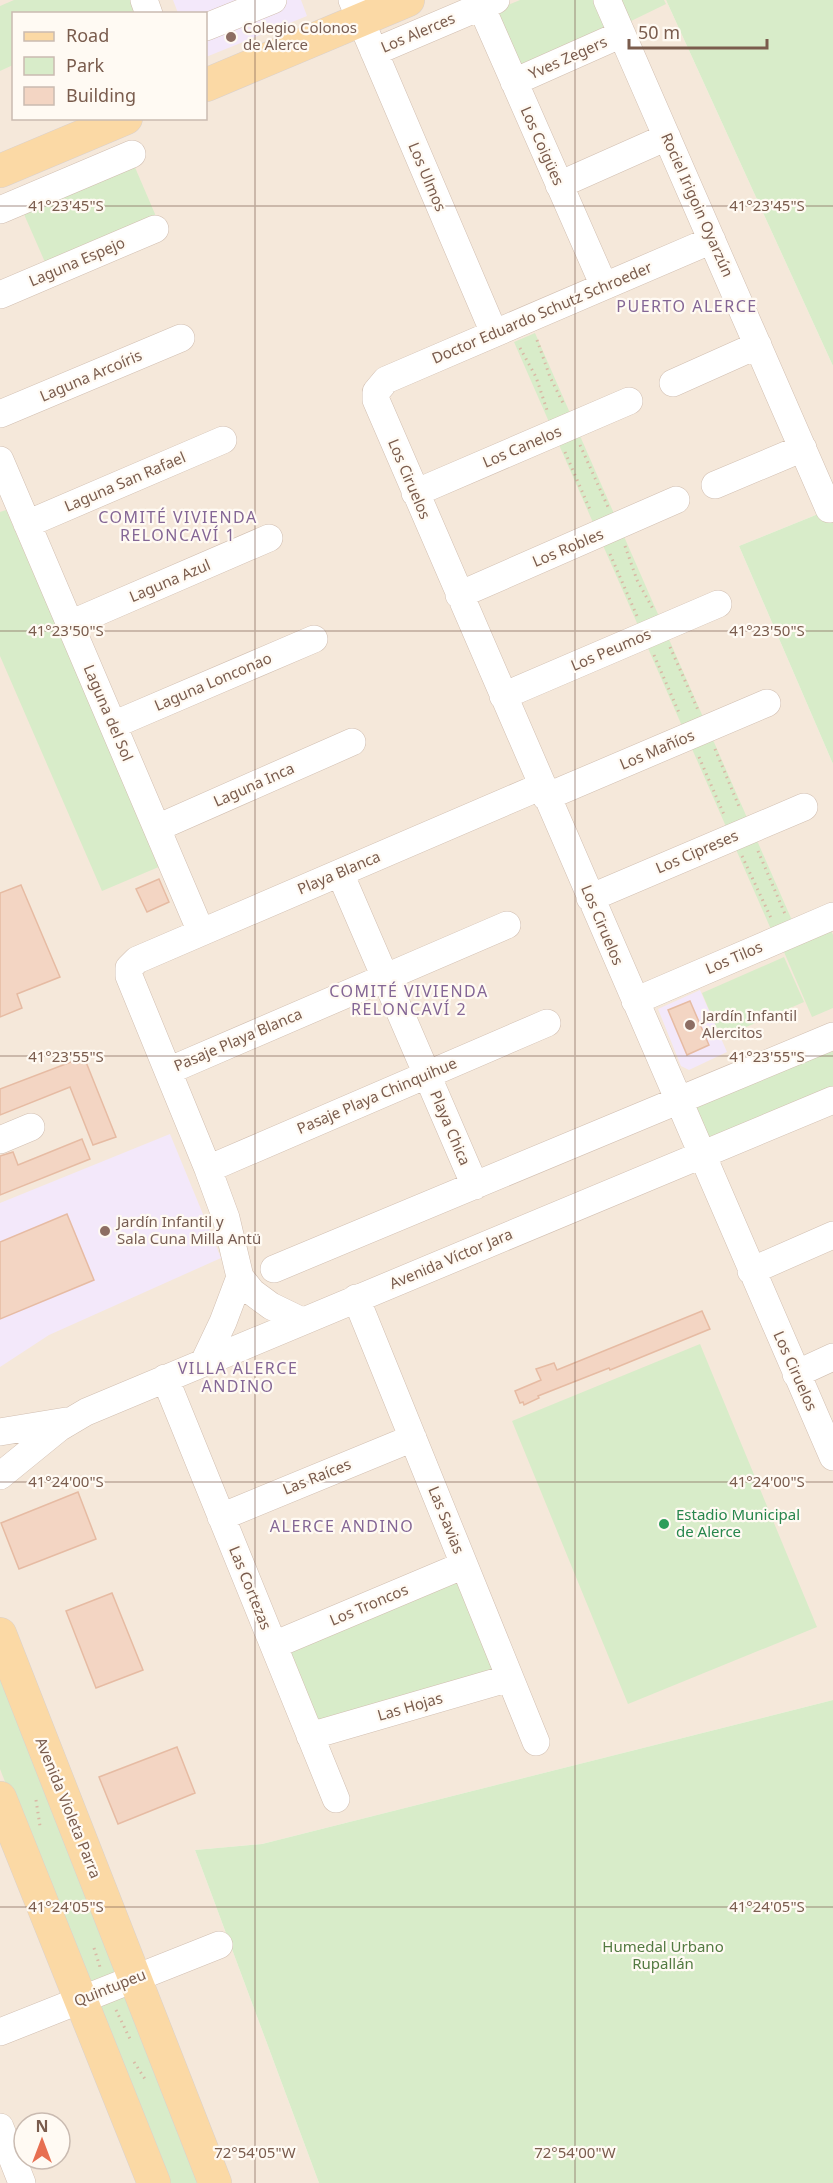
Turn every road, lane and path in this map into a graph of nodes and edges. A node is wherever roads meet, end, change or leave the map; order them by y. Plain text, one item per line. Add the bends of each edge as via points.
1 (273, 0) edge
2 (408, 0) edge
3 (607, 0) edge
4 (488, 3) edge
5 (356, 10) edge
6 (207, 27) edge
7 (622, 34) junction
8 (374, 52) junction
9 (514, 81) junction
10 (207, 84) edge
11 (121, 120) edge
12 (667, 137) junction
13 (132, 154) dead end
14 (0, 171) edge
15 (559, 185) junction
16 (0, 210) edge
17 (155, 229) dead end
18 (712, 240) junction
19 (603, 286) junction
20 (0, 295) edge
21 (494, 333) junction
22 (181, 338) dead end
23 (758, 345) junction
24 (673, 382) dead end
25 (376, 392) joint
26 (629, 401) dead end
27 (0, 414) edge
28 (224, 440) dead end
29 (802, 448) junction
30 (0, 460) edge
31 (715, 484) dead end
32 (415, 494) junction
33 (676, 501) dead end
34 (829, 509) dead end
35 (27, 524) junction
36 (269, 538) dead end
37 (459, 594) junction
38 (718, 604) dead end
39 (70, 624) junction
40 (314, 639) dead end
41 (503, 696) junction
42 (767, 703) dead end
43 (113, 725) junction
44 (352, 742) dead end
45 (544, 791) junction
46 (804, 807) dead end
47 (157, 828) junction
48 (340, 873) junction
49 (590, 898) junction
50 (833, 916) edge
51 (507, 925) dead end
52 (201, 932) junction
53 (385, 977) junction
54 (635, 1001) junction
55 (547, 1023) dead end
56 (833, 1035) edge
57 (168, 1071) junction
58 (427, 1074) junction
59 (833, 1100) edge
60 (678, 1102) junction
61 (31, 1127) dead end
62 (0, 1140) edge
63 (702, 1154) junction
64 (208, 1169) junction
65 (475, 1186) junction
66 (833, 1235) edge
67 (274, 1269) dead end
68 (751, 1271) junction
69 (240, 1277) junction
70 (356, 1298) junction
71 (302, 1321) junction
72 (833, 1357) edge
73 (204, 1362) junction
74 (796, 1374) junction
75 (165, 1378) junction
76 (65, 1424) junction
77 (0, 1432) edge
78 (413, 1438) junction
79 (833, 1457) edge
80 (0, 1476) edge
81 (221, 1517) junction
82 (464, 1565) junction
83 (0, 1634) edge
84 (273, 1645) junction
85 (510, 1678) junction
86 (310, 1736) junction
87 (536, 1742) dead end
88 (35, 1797) dead end
89 (0, 1798) edge
90 (336, 1799) dead end
91 (41, 1829) dead end
92 (219, 1945) dead end
93 (135, 1978) junction
94 (81, 2000) junction
95 (0, 2032) edge
96 (0, 2127) edge
97 (22, 2183) edge
98 (154, 2183) edge
99 (215, 2183) edge

1 - 6 street
2 - 5 main road
3 - 7 street, Rociel Irigoin Oyarzún
4 - 8 street, Los Alerces
4 - 9 street, Los Coigües
5 - 8 street, Los Ulmos
5 - 10 main road
7 - 9 street, Yves Zegers
7 - 12 street, Rociel Irigoin Oyarzún
8 - 21 street, Los Ulmos
9 - 15 street, Los Coigües
11 - 14 main road
12 - 15 street
12 - 18 street, Rociel Irigoin Oyarzún
13 - 16 street
15 - 19 street, Los Coigües
17 - 20 street, Laguna Espejo
18 - 19 street, Doctor Eduardo Schutz Schroeder
18 - 23 street, Rociel Irigoin Oyarzún
19 - 21 street, Doctor Eduardo Schutz Schroeder
21 - 25 street, Doctor Eduardo Schutz Schroeder via 386,380
22 - 27 street, Laguna Arcoíris
23 - 24 street
23 - 29 street, Rociel Irigoin Oyarzún
25 - 32 street, Los Ciruelos via 378,407
26 - 32 street, Los Canelos
28 - 35 street, Laguna San Rafael
29 - 31 street
29 - 34 street, Rociel Irigoin Oyarzún
30 - 35 street, Laguna del Sol
32 - 37 street, Los Ciruelos
33 - 37 street, Los Robles
35 - 39 street, Laguna del Sol
36 - 39 street, Laguna Azul
37 - 41 street, Los Ciruelos
38 - 41 street, Los Peumos
39 - 43 street, Laguna del Sol
40 - 43 street, Laguna Lonconao
41 - 45 street, Los Ciruelos
42 - 45 street, Los Mañíos
43 - 47 street, Laguna del Sol
44 - 47 street, Laguna Inca
45 - 48 street, Playa Blanca
45 - 49 street, Los Ciruelos
46 - 49 street, Los Cipreses
47 - 52 street, Laguna del Sol
48 - 52 street, Playa Blanca
48 - 53 street, Playa Chica
49 - 54 street, Los Ciruelos
50 - 54 street, Los Tilos
51 - 53 street, Pasaje Playa Blanca
52 - 57 street, Playa Blanca via 137,960 129,968
53 - 57 street, Pasaje Playa Blanca
53 - 58 street, Playa Chica
54 - 60 street, Los Ciruelos
55 - 58 street, Pasaje Playa Chinquihue
56 - 60 street
57 - 64 street
58 - 64 street, Pasaje Playa Chinquihue
58 - 65 street, Playa Chica
59 - 63 street, Avenida Víctor Jara
60 - 63 street, Los Ciruelos
60 - 65 street
61 - 62 street
63 - 68 street, Los Ciruelos
63 - 70 street, Avenida Víctor Jara
64 - 69 street via 226,1218
65 - 67 street
66 - 68 street
68 - 74 street, Los Ciruelos
69 - 71 street via 271,1306
69 - 73 street
70 - 71 street, Avenida Víctor Jara
70 - 78 street, Las Savias
71 - 73 street, Avenida Víctor Jara
72 - 74 street
73 - 75 street, Avenida Víctor Jara
74 - 79 street, Los Ciruelos
75 - 76 street, Avenida Víctor Jara
75 - 81 street, Las Cortezas
76 - 77 street, Avenida Víctor Jara
76 - 80 street, Avenida Víctor Jara
78 - 81 street, Las Raíces
78 - 82 street, Las Savias
81 - 84 street, Las Cortezas
82 - 84 street, Los Troncos
82 - 85 street, Las Savias
83 - 93 main road, Avenida Violeta Parra
84 - 86 street, Las Cortezas
85 - 86 street, Las Hojas
85 - 87 street, Las Savias
86 - 90 street, Las Cortezas
88 - 91 path
89 - 94 main road
92 - 93 street, Quintupeu
93 - 94 street, Quintupeu
93 - 99 main road, Avenida Violeta Parra
94 - 95 street, Quintupeu
94 - 98 main road
96 - 97 street

